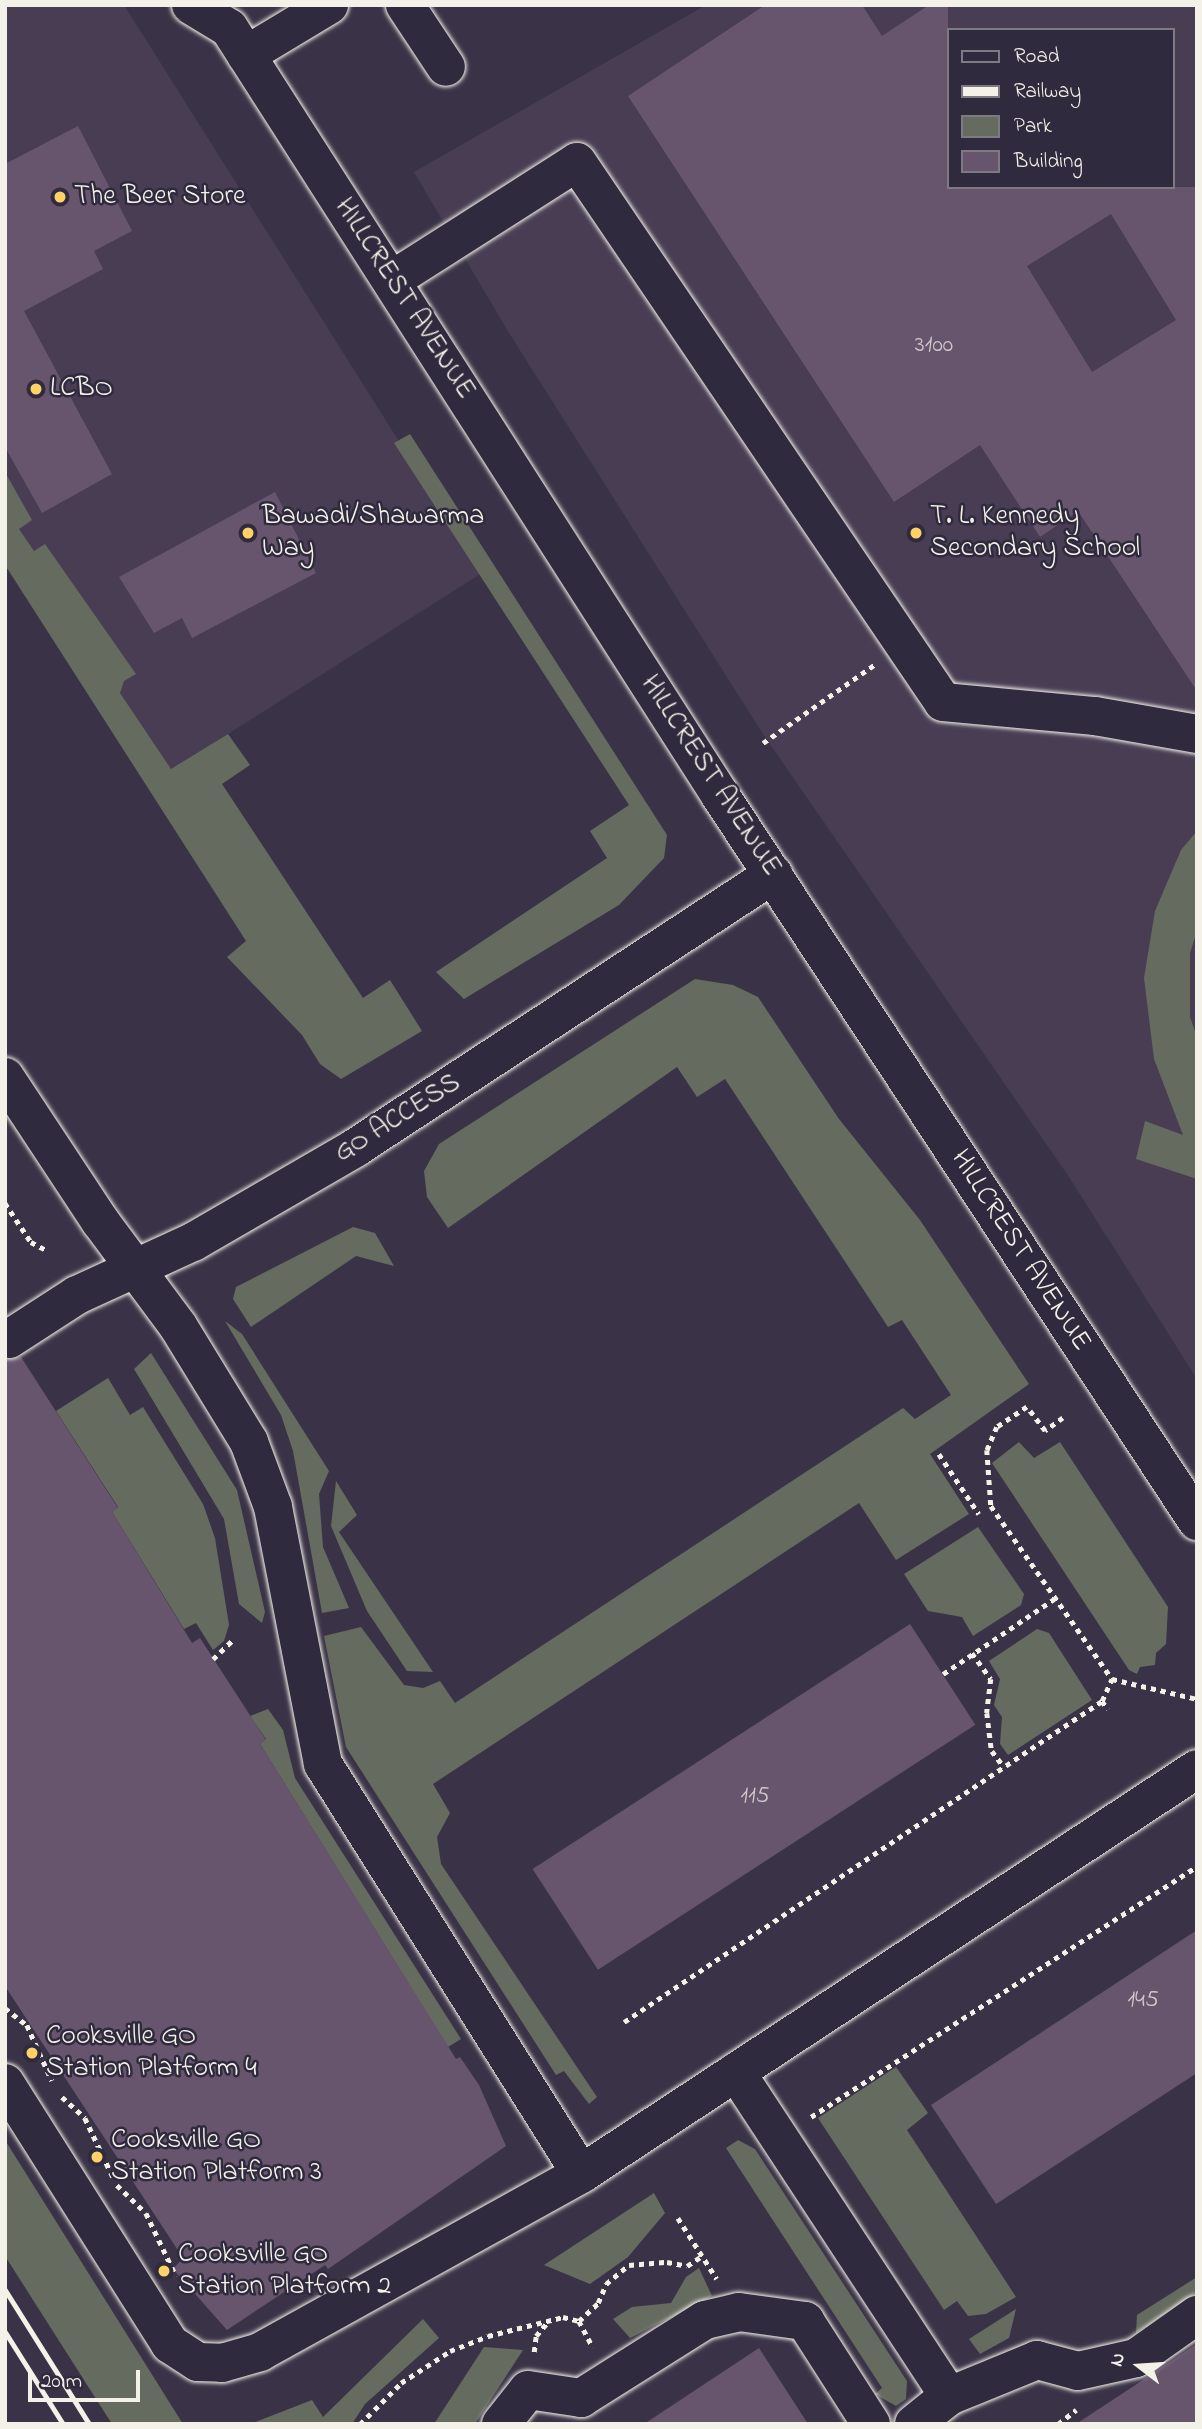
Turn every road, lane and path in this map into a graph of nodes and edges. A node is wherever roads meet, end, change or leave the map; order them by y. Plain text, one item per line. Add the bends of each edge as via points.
1 (191, 5) edge
2 (329, 5) edge
3 (405, 5) edge
4 (235, 29) edge
5 (446, 67) dead end
6 (392, 280) junction
7 (852, 681) dead end
8 (1197, 734) edge
9 (763, 743) dead end
10 (773, 874) junction
11 (5, 1077) edge
12 (5, 1203) edge
13 (48, 1251) dead end
14 (135, 1268) junction
15 (9, 1339) dead end
16 (1063, 1419) dead end
17 (939, 1454) dead end
18 (979, 1514) dead end
19 (1197, 1521) edge
20 (1054, 1599) junction
21 (235, 1638) dead end
22 (972, 1653) junction
23 (213, 1658) dead end
24 (943, 1674) dead end
25 (1112, 1679) junction
26 (1197, 1699) edge
27 (1102, 1701) junction
28 (1108, 1709) dead end
29 (1004, 1767) junction
30 (1197, 1769) edge
31 (1197, 1866) edge
32 (5, 2008) edge
33 (624, 2022) dead end
34 (736, 2072) junction
35 (5, 2083) edge
36 (810, 2117) dead end
37 (581, 2175) junction
38 (678, 2218) dead end
39 (702, 2256) junction
40 (180, 2284) dead end
41 (740, 2312) junction
42 (1197, 2315) edge
43 (579, 2321) junction
44 (547, 2323) junction
45 (591, 2358) dead end
46 (538, 2361) dead end
47 (949, 2396) junction
48 (360, 2424) edge
49 (501, 2424) edge
50 (871, 2424) edge
51 (914, 2424) edge

1 - 4 street, HILLCREST AVENUE
2 - 4 street
3 - 5 street
4 - 6 street, HILLCREST AVENUE
6 - 8 street via 577,162 943,702 1095,716
6 - 10 street, HILLCREST AVENUE
7 - 9 path
10 - 14 street, GO ACCESS via 355,1148 192,1242
10 - 19 street, HILLCREST AVENUE
11 - 14 street
12 - 13 path via 31,1242
14 - 15 street, GO ACCESS via 77,1295
14 - 37 street via 178,1326 254,1455 273,1507 323,1764
16 - 20 path via 1045,1432 1027,1407 997,1427 987,1450 991,1506
17 - 18 path
20 - 22 path
20 - 25 path
21 - 23 path
22 - 24 path
22 - 29 path via 991,1679 987,1713 992,1751
25 - 26 path
25 - 27 path
27 - 28 path
27 - 29 path
29 - 33 path
30 - 34 street
31 - 36 path
32 - 40 path via 27,2025 58,2093 85,2118 117,2185 146,2213
34 - 37 street
34 - 47 street
35 - 37 street via 170,2344 198,2362 222,2364 260,2352
38 - 39 path
39 - 41 path
39 - 43 path via 687,2266 667,2262 629,2265 607,2284 598,2303
41 - 49 street via 705,2320 581,2398 528,2390
41 - 50 street via 805,2321
42 - 47 street via 1136,2358 1078,2371 1037,2360
43 - 44 path via 563,2317
43 - 45 path via 591,2334
44 - 46 path via 536,2336
44 - 48 path via 488,2336 450,2351 401,2383
47 - 51 street

